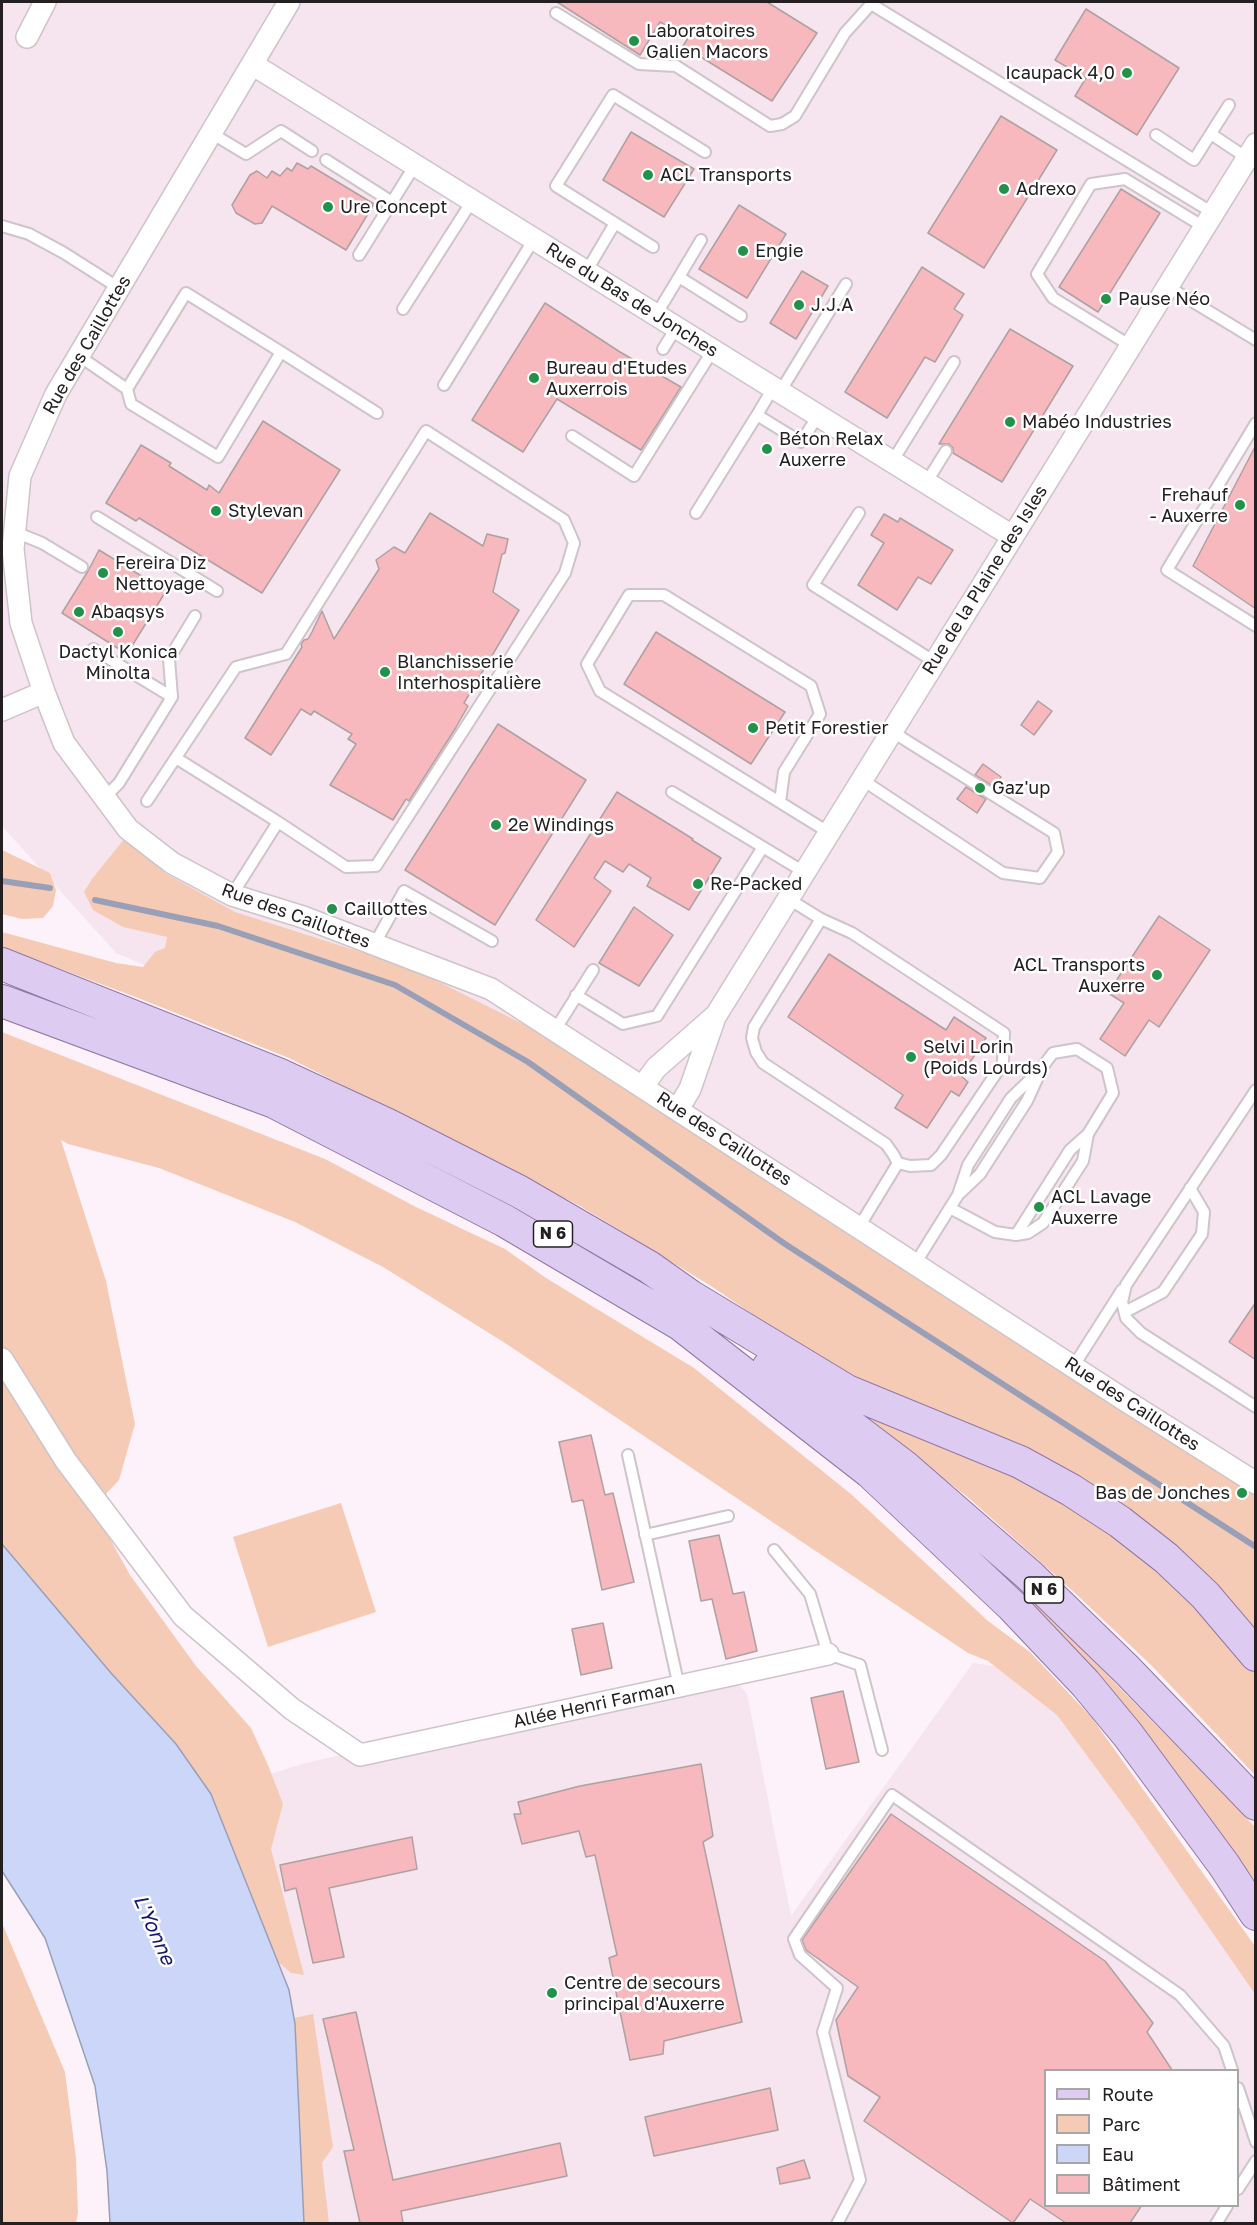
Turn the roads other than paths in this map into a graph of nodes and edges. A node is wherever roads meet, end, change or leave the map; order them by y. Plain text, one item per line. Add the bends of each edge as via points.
1 (45, 2) edge
2 (289, 2) edge
3 (872, 3) edge
4 (556, 13) dead end
5 (27, 37) dead end
6 (252, 64) junction
7 (1230, 105) dead end
8 (211, 133) junction
9 (1211, 134) junction
10 (1156, 135) dead end
11 (312, 151) dead end
12 (1251, 151) edge
13 (705, 152) dead end
14 (326, 160) dead end
15 (415, 165) junction
16 (472, 201) junction
17 (392, 202) junction
18 (1208, 220) junction
19 (615, 223) junction
20 (2, 226) edge
21 (534, 239) junction
22 (701, 240) dead end
23 (653, 247) dead end
24 (359, 255) dead end
25 (586, 272) junction
26 (679, 277) junction
27 (846, 284) dead end
28 (1167, 286) junction
29 (119, 288) junction
30 (403, 309) dead end
31 (656, 315) junction
32 (741, 316) dead end
33 (676, 328) junction
34 (1256, 340) edge
35 (1131, 346) junction
36 (663, 349) dead end
37 (713, 350) junction
38 (281, 352) junction
39 (79, 356) junction
40 (954, 362) dead end
41 (444, 385) dead end
42 (127, 389) junction
43 (776, 390) junction
44 (377, 413) dead end
45 (757, 415) junction
46 (818, 416) junction
47 (1256, 423) edge
48 (572, 436) dead end
49 (946, 451) dead end
50 (892, 462) junction
51 (926, 483) junction
52 (696, 513) dead end
53 (860, 513) dead end
54 (97, 517) dead end
55 (15, 532) junction
56 (1012, 537) junction
57 (82, 567) dead end
58 (216, 591) dead end
59 (195, 616) dead end
60 (1256, 626) edge
61 (93, 649) dead end
62 (934, 662) junction
63 (44, 693) junction
64 (172, 696) junction
65 (2, 710) edge
66 (891, 731) junction
67 (176, 758) junction
68 (861, 778) junction
69 (672, 792) dead end
70 (105, 797) junction
71 (147, 801) dead end
72 (780, 802) junction
73 (278, 822) junction
74 (828, 832) junction
75 (763, 847) junction
76 (804, 872) junction
77 (232, 895) junction
78 (787, 898) junction
79 (820, 919) junction
80 (492, 941) dead end
81 (374, 945) junction
82 (2, 964) edge
83 (592, 970) dead end
84 (576, 995) junction
85 (2, 1000) edge
86 (715, 1017) junction
87 (555, 1030) junction
88 (642, 1086) junction
89 (1256, 1090) edge
90 (276, 1102) junction
91 (678, 1109) junction
92 (1088, 1134) junction
93 (898, 1163) junction
94 (1190, 1188) junction
95 (950, 1208) junction
96 (859, 1227) junction
97 (1016, 1235) junction
98 (915, 1264) junction
99 (1126, 1285) junction
100 (690, 1296) junction
101 (1125, 1312) junction
102 (2, 1359) edge
103 (1073, 1367) junction
104 (813, 1398) junction
105 (1256, 1407) edge
106 (628, 1455) dead end
107 (1256, 1483) edge
108 (728, 1516) dead end
109 (645, 1535) junction
110 (774, 1550) dead end
111 (1250, 1645) edge
112 (828, 1654) junction
113 (679, 1687) junction
114 (882, 1750) dead end
115 (1256, 1804) edge
116 (1224, 1865) junction
117 (1256, 1901) edge
118 (1256, 1914) edge
119 (1232, 2069) edge
120 (1239, 2091) edge
121 (1256, 2142) edge
122 (1256, 2161) edge
123 (1239, 2187) edge
124 (1226, 2207) edge
125 (837, 2223) edge
126 (1216, 2223) edge

1 - 5 street
2 - 6 street, Rue des Caillottes
3 - 4 lane via 844,33 795,116 770,126 676,66 639,64
3 - 18 lane
6 - 8 street, Rue des Caillottes
6 - 15 street, Rue du Bas de Jonches
7 - 9 lane
8 - 11 lane via 246,154 281,131
8 - 29 street, Rue des Caillottes
9 - 10 lane via 1194,160
9 - 12 lane
12 - 18 street, Rue de la Plaine des Isles
13 - 19 lane via 613,95 556,186
14 - 17 lane
15 - 16 street, Rue du Bas de Jonches
15 - 17 lane
16 - 21 street, Rue du Bas de Jonches
16 - 30 lane
17 - 24 lane
18 - 28 street, Rue de la Plaine des Isles
18 - 35 lane via 1125,178 1091,184 1037,274 1053,298
19 - 23 lane
19 - 25 lane
20 - 29 lane via 46,243
21 - 25 street, Rue du Bas de Jonches
21 - 41 lane
22 - 26 lane
25 - 31 street, Rue du Bas de Jonches
26 - 31 lane
26 - 32 lane
27 - 43 lane
28 - 34 lane
28 - 35 street, Rue de la Plaine des Isles
29 - 39 street, Rue des Caillottes
31 - 33 street, Rue du Bas de Jonches
33 - 36 lane
33 - 37 street, Rue du Bas de Jonches
35 - 56 street, Rue de la Plaine des Isles
37 - 43 street, Rue du Bas de Jonches
37 - 48 lane via 634,476
38 - 42 lane via 186,293
38 - 42 lane via 218,458 131,404
38 - 44 lane
39 - 42 lane
39 - 55 street, Rue des Caillottes via 56,394 20,476
40 - 50 lane
43 - 45 lane
43 - 46 street, Rue du Bas de Jonches
45 - 46 lane via 801,442
45 - 52 lane
46 - 50 street, Rue du Bas de Jonches
47 - 60 lane via 1167,570
49 - 51 lane
50 - 51 street, Rue du Bas de Jonches
51 - 56 street, Rue du Bas de Jonches
53 - 62 lane via 813,585
54 - 58 lane
55 - 57 lane
55 - 63 street, Rue des Caillottes via 13,549 21,623
56 - 62 street, Rue de la Plaine des Isles
59 - 64 lane via 169,658
61 - 64 lane
62 - 66 street, Rue de la Plaine des Isles
63 - 65 street
63 - 70 street, Rue des Caillottes via 64,742
64 - 70 lane via 119,783
66 - 68 street, Rue de la Plaine des Isles
66 - 68 lane via 1054,833 1058,852 1040,878 1003,873
67 - 71 lane
67 - 73 lane
67 - 73 lane via 236,667 286,654 426,431 564,520 574,543 565,573 376,866 346,867
68 - 74 street, Rue de la Plaine des Isles
69 - 75 lane
70 - 77 street, Rue des Caillottes via 128,829 172,863
72 - 72 lane via 784,772 820,714 811,686 664,595 629,595 587,664 600,691
72 - 74 lane
73 - 77 lane
74 - 76 street, Rue de la Plaine des Isles
75 - 76 lane
75 - 84 lane via 657,1016 623,1024
76 - 78 street, Rue de la Plaine des Isles
77 - 81 street, Rue des Caillottes
78 - 79 lane
78 - 86 street, Rue de la Plaine des Isles
79 - 93 lane via 754,1028 756,1052 763,1063 886,1144
79 - 93 lane via 852,933 1004,1033 1003,1063 941,1155 931,1165
80 - 81 lane via 404,891
81 - 87 street, Rue des Caillottes via 491,989
82 - 100 main road, N 6 via 278,1074 388,1125 520,1192 649,1267
83 - 84 lane
84 - 87 lane
85 - 90 main road, N 6
86 - 88 street, Rue de la Plaine des Isles via 656,1068
86 - 91 street, Rue de la Plaine des Isles via 690,1089
87 - 88 street, Rue des Caillottes
88 - 91 street, Rue des Caillottes
89 - 94 lane
90 - 104 main road, N 6 via 356,1134 511,1210 641,1285
90 - 116 main road via 506,1221 680,1324 870,1472 1012,1606 1085,1683
91 - 96 street, Rue des Caillottes
92 - 95 lane via 1113,1093 1107,1068 1077,1049 1053,1053 1011,1098 968,1165
92 - 97 lane via 1070,1150
92 - 97 lane via 1083,1161 1043,1223 1028,1233
93 - 96 lane
94 - 99 lane
94 - 101 lane via 1204,1212 1202,1234 1163,1292
95 - 97 lane via 995,1232
95 - 98 lane
96 - 98 street, Rue des Caillottes
98 - 103 street, Rue des Caillottes
99 - 101 lane via 1122,1302
99 - 103 lane
100 - 104 main road, N 6
100 - 111 main road via 847,1391 1020,1462 1071,1490 1167,1558
101 - 105 lane via 1141,1333
102 - 113 street, Allée Henri Farman via 66,1461 183,1616 292,1709 360,1755
103 - 107 street, Rue des Caillottes
104 - 115 main road, N 6 via 905,1467 1029,1575
106 - 109 lane
108 - 109 lane
109 - 113 lane
110 - 112 lane via 810,1594
112 - 113 street, Allée Henri Farman
112 - 114 lane via 860,1665
116 - 117 main road
116 - 118 main road
119 - 125 lane via 1224,2046 1180,1995 892,1796 794,1939 800,1955 837,1988 823,2032 860,2180
120 - 121 lane
122 - 123 lane
124 - 126 lane

